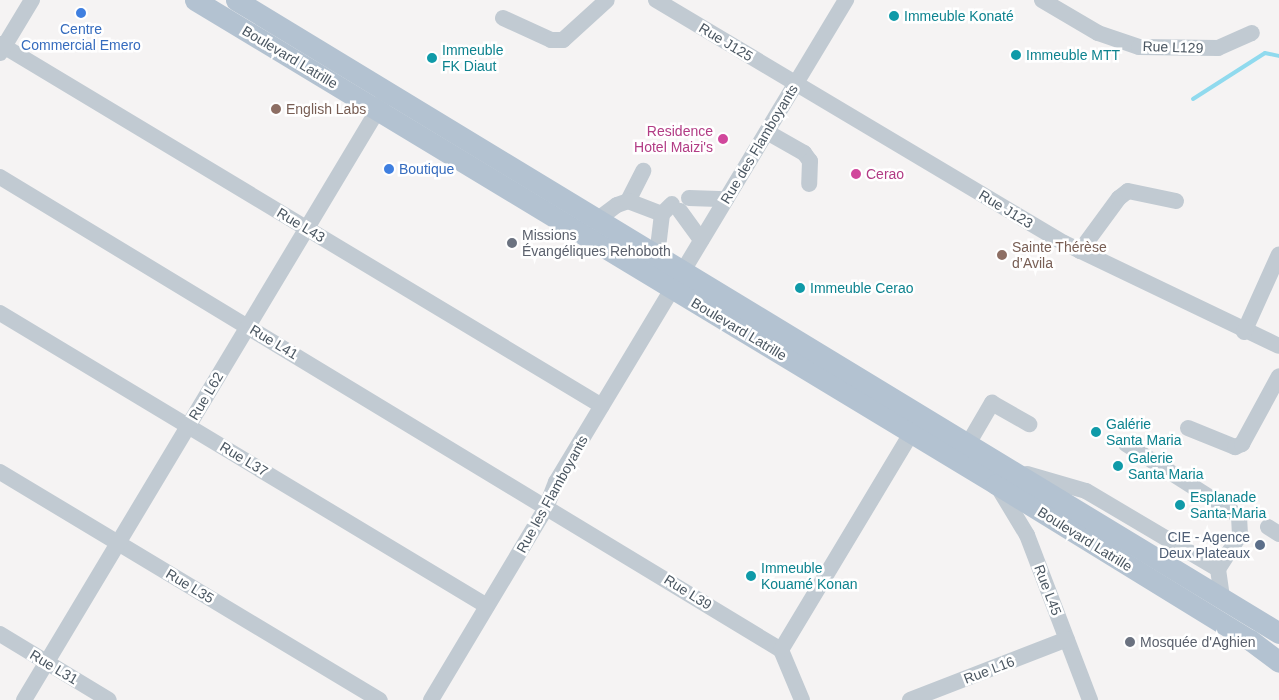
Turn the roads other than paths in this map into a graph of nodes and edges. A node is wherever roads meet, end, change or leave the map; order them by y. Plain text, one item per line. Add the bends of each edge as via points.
1 (32, 0) edge
2 (195, 0) edge
3 (236, 0) edge
4 (607, 0) edge
5 (656, 0) edge
6 (846, 0) edge
7 (1042, 0) edge
8 (503, 18) dead end
9 (1252, 34) dead end
10 (1, 48) edge
11 (795, 84) junction
12 (383, 101) junction
13 (767, 132) junction
14 (642, 171) dead end
15 (0, 177) edge
16 (809, 184) dead end
17 (726, 199) junction
18 (628, 201) junction
19 (1176, 201) dead end
20 (676, 207) junction
21 (597, 220) junction
22 (307, 228) junction
23 (701, 240) junction
24 (1080, 251) junction
25 (1279, 254) edge
26 (657, 256) junction
27 (1274, 276) edge
28 (677, 280) junction
29 (0, 313) edge
30 (248, 326) junction
31 (1244, 332) junction
32 (1279, 346) edge
33 (1279, 376) edge
34 (602, 406) junction
35 (1029, 424) dead end
36 (188, 426) junction
37 (1188, 428) dead end
38 (911, 434) junction
39 (968, 444) junction
40 (1126, 444) dead end
41 (0, 472) edge
42 (1003, 476) junction
43 (546, 508) junction
44 (118, 543) junction
45 (1218, 570) junction
46 (1222, 597) junction
47 (487, 606) junction
48 (1279, 633) edge
49 (0, 634) edge
50 (1067, 639) junction
51 (781, 650) junction
52 (1279, 662) edge
53 (47, 663) junction
54 (24, 700) edge
55 (109, 700) edge
56 (380, 700) edge
57 (431, 700) edge
58 (802, 700) edge
59 (910, 700) edge
60 (1090, 700) edge

1 - 10 street
2 - 12 main road, Boulevard Latrille
3 - 12 main road, Boulevard Latrille
4 - 8 street via 563,40 551,40
5 - 11 street, Rue J125
6 - 11 street, Rue des Flamboyants
7 - 9 street, Rue L129 via 1098,33 1139,47 1218,48
10 - 22 street, Rue L43
11 - 13 street, Rue des Flamboyants
11 - 24 street, Rue J123
12 - 21 main road, Boulevard Latrille
12 - 22 street, Rue L62
12 - 28 main road, Boulevard Latrille
13 - 16 street via 804,153 810,161
13 - 17 street, Rue des Flamboyants
14 - 18 street
15 - 30 street, Rue L41
17 - 20 street
17 - 23 street, Rue des Flamboyants
18 - 20 street
18 - 21 street
19 - 24 street via 1128,191 1119,198
20 - 23 street
20 - 26 street
21 - 26 main road, Boulevard Latrille
22 - 30 street, Rue L62
22 - 34 street, Rue L43
23 - 28 street, Rue des Flamboyants
24 - 31 street, Rue J123
25 - 27 street
26 - 28 main road, Boulevard Latrille
27 - 31 street
28 - 34 street, Rue les Flamboyants
28 - 38 main road, Boulevard Latrille
28 - 39 main road, Boulevard Latrille
29 - 36 street, Rue L37
30 - 36 street, Rue L62
30 - 43 street, Rue L41
31 - 32 street, Rue J123
33 - 37 street via 1242,444 1235,447
34 - 43 street, Rue les Flamboyants via 556,482
35 - 39 street via 992,402
36 - 44 street, Rue L62
36 - 47 street, Rue L37
38 - 42 main road, Boulevard Latrille
38 - 51 street
39 - 42 main road, Boulevard Latrille
40 - 45 street via 1239,516 1240,535
41 - 44 street, Rue L35
42 - 45 street via 1086,491
42 - 46 main road, Boulevard Latrille
42 - 50 street, Rue L45
42 - 52 main road, Boulevard Latrille
43 - 47 street, Rue les Flamboyants
43 - 51 street, Rue L39
44 - 53 street, Rue L62
44 - 56 street, Rue L35
45 - 46 street
46 - 48 main road, Boulevard Latrille
47 - 57 street, Rue les Flamboyants
49 - 53 street, Rue L31
50 - 59 street, Rue L16
50 - 60 street, Rue L45
51 - 58 street
53 - 54 street, Rue L62
53 - 55 street, Rue L31

